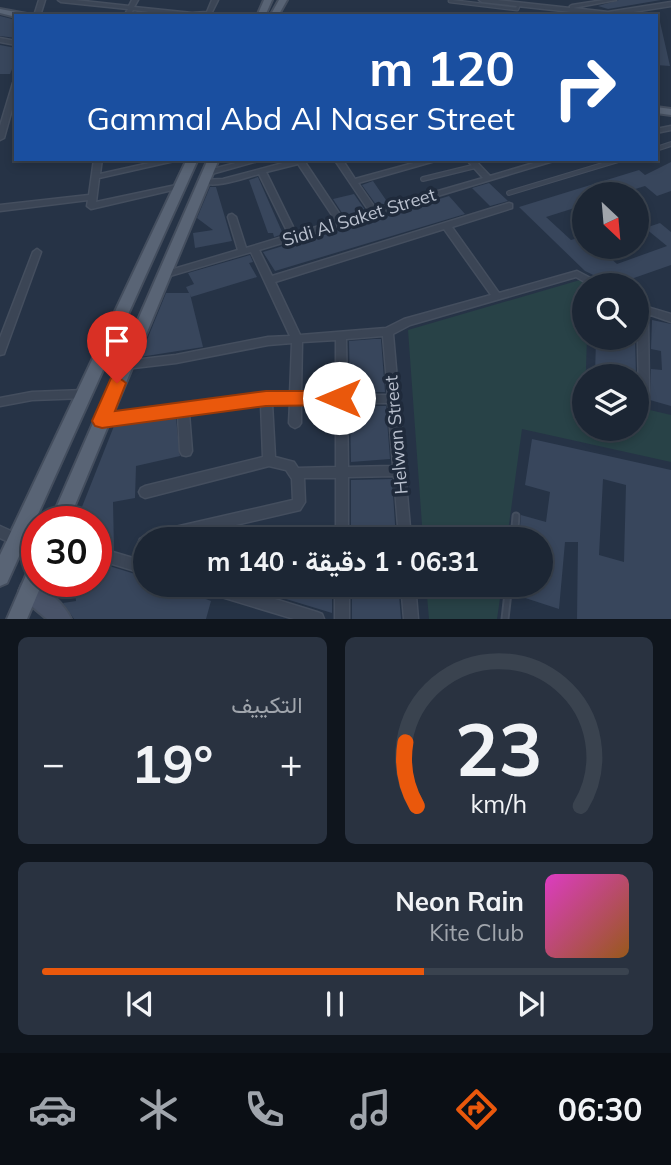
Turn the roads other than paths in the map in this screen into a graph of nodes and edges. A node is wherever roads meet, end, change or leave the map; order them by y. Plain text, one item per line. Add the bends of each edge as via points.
1 (61, 0) edge
2 (66, 0) edge
3 (135, 0) edge
4 (174, 0) edge
5 (215, 0) edge
6 (482, 0) edge
7 (538, 0) edge
8 (583, 0) edge
9 (613, 0) edge
10 (450, 1) edge
11 (90, 2) edge
12 (517, 4) junction
13 (590, 4) junction
14 (671, 4) edge
15 (133, 9) junction
16 (561, 9) junction
17 (167, 12) junction
18 (129, 14) edge
19 (608, 14) junction
20 (14, 90) edge
21 (14, 123) edge
22 (4, 124) junction
23 (0, 138) edge
24 (98, 161) edge
25 (170, 161) edge
26 (192, 161) edge
27 (252, 161) edge
28 (300, 161) edge
29 (305, 161) edge
30 (339, 161) edge
31 (431, 161) edge
32 (549, 161) edge
33 (615, 161) edge
34 (473, 162) edge
35 (208, 171) edge
36 (261, 171) junction
37 (95, 177) junction
38 (488, 178) junction
39 (424, 179) dead end
40 (353, 182) junction
41 (181, 186) junction
42 (509, 193) dead end
43 (92, 197) junction
44 (509, 206) dead end
45 (0, 208) edge
46 (374, 212) junction
47 (232, 217) dead end
48 (341, 222) junction
49 (446, 225) junction
50 (294, 237) junction
51 (254, 248) junction
52 (243, 251) junction
53 (37, 252) dead end
54 (163, 275) junction
55 (572, 275) edge
56 (270, 280) junction
57 (497, 297) junction
58 (649, 312) edge
59 (671, 318) edge
60 (388, 332) junction
61 (341, 335) junction
62 (297, 339) junction
63 (0, 351) edge
64 (125, 365) junction
65 (85, 394) junction
66 (296, 398) junction
67 (339, 398) junction
68 (393, 398) junction
69 (266, 399) junction
70 (0, 402) edge
71 (183, 410) junction
72 (102, 421) junction
73 (295, 423) dead end
74 (186, 451) dead end
75 (269, 461) junction
76 (341, 471) junction
77 (399, 471) junction
78 (297, 473) junction
79 (145, 492) dead end
80 (67, 506) edge
81 (516, 516) dead end
82 (202, 527) edge
83 (342, 527) edge
84 (404, 527) edge
85 (515, 527) edge
86 (0, 532) edge
87 (17, 540) junction
88 (112, 558) edge
89 (133, 564) edge
90 (0, 576) edge
91 (27, 597) edge
92 (41, 597) edge
93 (245, 597) edge
94 (342, 597) edge
95 (409, 597) edge
96 (508, 597) edge
97 (17, 619) edge
98 (61, 619) edge
99 (317, 619) edge
100 (342, 619) edge
101 (411, 619) edge
102 (505, 619) edge

1 - 2 street
2 - 11 street
3 - 15 street
4 - 17 street
5 - 17 street via 206,14
6 - 12 street
7 - 12 street
8 - 13 street
9 - 13 street
10 - 12 lane via 517,9
11 - 15 street
12 - 16 street
13 - 16 street
13 - 19 street
14 - 19 street
15 - 17 street
15 - 18 street
16 - 19 street
20 - 22 street
21 - 22 street
22 - 23 street
24 - 37 street
25 - 37 street
26 - 41 main road
27 - 35 street
28 - 36 street
29 - 48 street
30 - 40 street
31 - 40 street
32 - 38 street, Sidi Al Saket Street
33 - 42 lane
34 - 38 street
34 - 39 lane
35 - 36 street via 223,181
35 - 54 main road
36 - 50 street
37 - 43 street
38 - 46 street, Sidi Al Saket Street
40 - 46 street
41 - 43 street via 91,206
41 - 65 main road
43 - 45 street
44 - 49 street
46 - 48 street, Sidi Al Saket Street
47 - 52 street
48 - 50 street, Sidi Al Saket Street
49 - 56 street
49 - 57 street
50 - 51 street, Sidi Al Saket Street
51 - 52 street, Sidi Al Saket Street
51 - 56 street
52 - 54 street, Sidi Al Saket Street
53 - 63 street
54 - 64 main road
55 - 57 street
56 - 62 street
57 - 60 street via 407,322
58 - 59 street
60 - 61 street
60 - 68 street, Helwan Street
61 - 62 street
61 - 67 street
62 - 64 street
62 - 66 street
64 - 72 main road
65 - 70 street
65 - 87 main road
66 - 67 street
66 - 69 street
66 - 73 street
67 - 68 street
67 - 76 street
68 - 77 street, Helwan Street
69 - 71 street
69 - 75 street
71 - 72 street
71 - 74 street
72 - 80 main road
75 - 78 street via 285,463
75 - 79 street
76 - 77 street
76 - 78 street
76 - 83 street
77 - 84 street, Helwan Street
78 - 82 street via 296,506
81 - 85 lane
86 - 87 street
87 - 90 main road
88 - 89 street
91 - 97 main road
92 - 98 main road
93 - 99 street
94 - 100 street
95 - 101 street
96 - 102 lane

